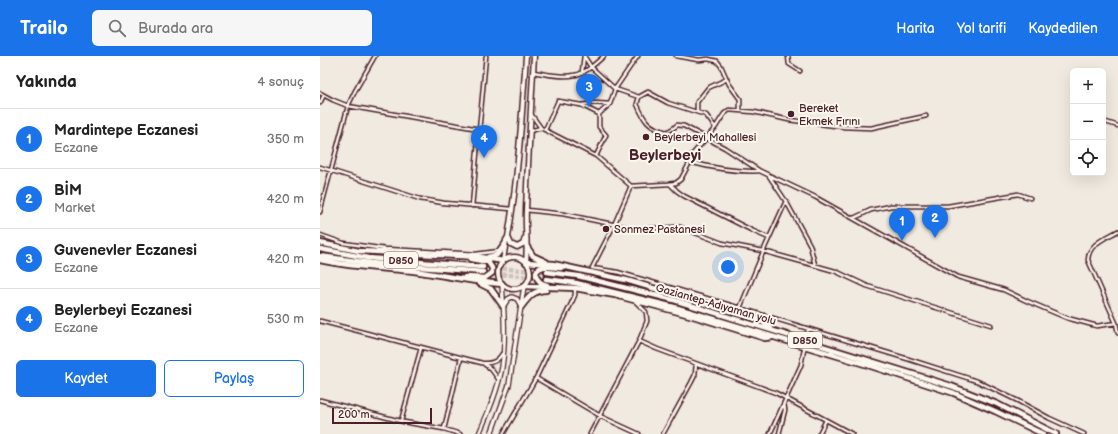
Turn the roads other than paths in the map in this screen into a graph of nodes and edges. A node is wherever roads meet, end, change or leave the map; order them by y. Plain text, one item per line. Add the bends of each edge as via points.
1 (375, 56) edge
2 (486, 56) edge
3 (526, 56) edge
4 (534, 56) edge
5 (584, 56) edge
6 (604, 56) edge
7 (638, 56) edge
8 (676, 56) edge
9 (788, 56) edge
10 (591, 67) junction
11 (800, 71) dead end
12 (533, 72) junction
13 (582, 72) junction
14 (727, 80) junction
15 (615, 89) junction
16 (320, 93) edge
17 (324, 95) junction
18 (639, 97) junction
19 (320, 103) edge
20 (610, 104) junction
21 (581, 105) junction
22 (348, 106) junction
23 (740, 111) junction
24 (697, 112) junction
25 (531, 114) junction
26 (599, 114) junction
27 (926, 116) dead end
28 (1106, 122) dead end
29 (1118, 126) edge
30 (541, 128) junction
31 (715, 128) junction
32 (479, 129) junction
33 (545, 130) junction
34 (530, 131) junction
35 (707, 138) junction
36 (596, 156) junction
37 (690, 162) junction
38 (320, 167) edge
39 (330, 170) junction
40 (760, 171) junction
41 (769, 176) junction
42 (670, 184) junction
43 (631, 186) junction
44 (1030, 198) dead end
45 (786, 201) junction
46 (472, 206) junction
47 (512, 209) junction
48 (526, 210) junction
49 (320, 212) edge
50 (854, 218) junction
51 (614, 225) junction
52 (1118, 231) edge
53 (320, 235) edge
54 (526, 236) junction
55 (508, 237) junction
56 (769, 238) junction
57 (320, 242) edge
58 (505, 244) junction
59 (527, 247) junction
60 (320, 249) edge
61 (501, 251) junction
62 (763, 251) junction
63 (320, 256) edge
64 (447, 256) junction
65 (480, 257) junction
66 (320, 260) edge
67 (503, 261) junction
68 (526, 262) junction
69 (553, 264) junction
70 (815, 265) junction
71 (580, 270) junction
72 (591, 270) junction
73 (547, 272) tunnel mouth
74 (446, 276) junction
75 (546, 279) tunnel mouth
76 (478, 282) junction
77 (502, 284) junction
78 (524, 286) junction
79 (568, 288) junction
80 (575, 288) junction
81 (634, 300) junction
82 (503, 306) junction
83 (521, 307) junction
84 (740, 308) junction
85 (320, 321) edge
86 (1116, 323) junction
87 (991, 325) dead end
88 (808, 329) junction
89 (774, 330) junction
90 (1118, 333) edge
91 (776, 337) junction
92 (806, 340) junction
93 (639, 341) junction
94 (806, 346) junction
95 (421, 348) junction
96 (504, 353) junction
97 (461, 358) junction
98 (482, 363) junction
99 (696, 364) junction
100 (536, 378) junction
101 (499, 380) junction
102 (787, 398) junction
103 (320, 400) edge
104 (784, 403) junction
105 (600, 415) junction
106 (826, 420) junction
107 (401, 421) junction
108 (444, 430) junction
109 (460, 434) edge
110 (479, 434) edge
111 (491, 434) edge
112 (503, 434) edge
113 (590, 434) edge
114 (639, 434) edge
115 (663, 434) edge
116 (770, 434) edge
117 (779, 434) edge
118 (819, 434) edge
119 (852, 434) edge
120 (1043, 434) edge
121 (1056, 434) edge
122 (1084, 434) edge

1 - 22 street
2 - 32 street
3 - 47 main road
4 - 12 main road
5 - 10 street
5 - 13 street
6 - 10 street
7 - 15 street
8 - 14 street via 717,61
9 - 11 street via 789,64
10 - 13 street
10 - 15 street
12 - 13 street via 563,76
12 - 25 main road
14 - 23 street via 740,99
14 - 24 street via 708,88 697,102
15 - 18 street
15 - 20 street
16 - 17 street
17 - 19 street
17 - 22 street
18 - 24 street via 648,92 668,103
18 - 35 street via 637,104 643,119 657,130 667,132 679,125
20 - 21 street
20 - 26 street
21 - 26 street
21 - 33 street via 558,101
22 - 32 street
22 - 39 street
23 - 27 street via 789,120 871,128
23 - 31 street via 729,110
24 - 31 street via 706,115
25 - 30 street
25 - 34 main road
26 - 36 street via 599,127 606,135
28 - 29 street
30 - 33 street
30 - 34 street
31 - 35 street
32 - 46 street
33 - 36 street
34 - 48 main road
35 - 37 street via 694,152
35 - 40 street
36 - 43 street
37 - 40 street via 744,172
37 - 42 street via 681,180
38 - 39 street
39 - 46 street via 420,200
39 - 49 street
40 - 41 street
41 - 45 street
41 - 50 street
42 - 43 street
42 - 56 street via 684,196
43 - 51 street
44 - 50 street via 1018,194 948,206 891,206 871,210
45 - 56 street
45 - 70 street via 810,245
46 - 47 street
47 - 55 main road
48 - 51 street via 563,214
48 - 54 main road
50 - 86 street via 958,277 1004,290 1067,318 1097,326
51 - 62 street via 636,229 680,227 722,243
51 - 72 street
52 - 86 street via 1092,247 1088,253 1088,260
53 - 61 street via 343,243 385,249 476,254
54 - 55 main road via 523,244 517,247 511,244
54 - 59 main road
55 - 58 main road
56 - 62 street
57 - 64 highway via 359,251
58 - 61 highway
58 - 67 main road
59 - 68 main road
59 - 69 highway via 533,256
60 - 63 highway, D850 via 368,258 483,270 370,263
61 - 65 highway via 493,256
62 - 70 street
62 - 84 street
64 - 65 highway
64 - 74 highway via 485,261 490,263 492,270 490,276 485,278
65 - 67 highway
66 - 74 highway
67 - 68 main road via 515,256
67 - 77 main road via 498,271
68 - 69 highway
68 - 78 main road via 530,274
69 - 71 highway
70 - 87 street via 867,286
71 - 72 highway
71 - 80 highway via 544,267 537,273 541,283
72 - 84 street via 617,272
72 - 89 highway via 760,320
73 - 89 highway, Gaziantep-Adıyaman yolu / D850 via 578,276 674,300
74 - 76 highway
75 - 91 highway, Gaziantep-Adıyaman yolu / D850 via 576,283 635,297
76 - 77 highway
76 - 82 highway via 491,289
77 - 78 main road via 513,289
77 - 82 street
78 - 79 highway
78 - 83 street
79 - 80 highway
79 - 83 highway via 540,290 530,296
80 - 81 highway
80 - 100 street via 572,302
81 - 91 highway via 765,338
81 - 93 street via 647,314
82 - 83 street via 512,297 517,299
82 - 96 street
83 - 111 street via 509,385
84 - 88 street
85 - 95 street
86 - 90 street
88 - 92 street
88 - 122 street via 977,381
89 - 92 highway, Gaziantep-Adıyaman yolu / D850
91 - 94 highway, Gaziantep-Adıyaman yolu / D850
92 - 94 street
92 - 121 highway, Gaziantep-Adıyaman yolu / D850 via 952,386 997,404
93 - 99 street
93 - 105 street
94 - 102 street
94 - 120 highway, Gaziantep-Adıyaman yolu / D850 via 954,393
95 - 97 street
95 - 107 street
96 - 98 street via 497,360 488,364
96 - 101 street
97 - 98 street
97 - 108 street
98 - 101 street via 491,369
99 - 102 street
99 - 115 street via 693,379
100 - 105 street
100 - 112 street
101 - 110 street
102 - 104 street
102 - 106 street
103 - 107 street
104 - 116 street
104 - 117 street via 785,410
105 - 113 street
105 - 114 street
106 - 118 street
106 - 119 street
107 - 108 street
108 - 109 street

